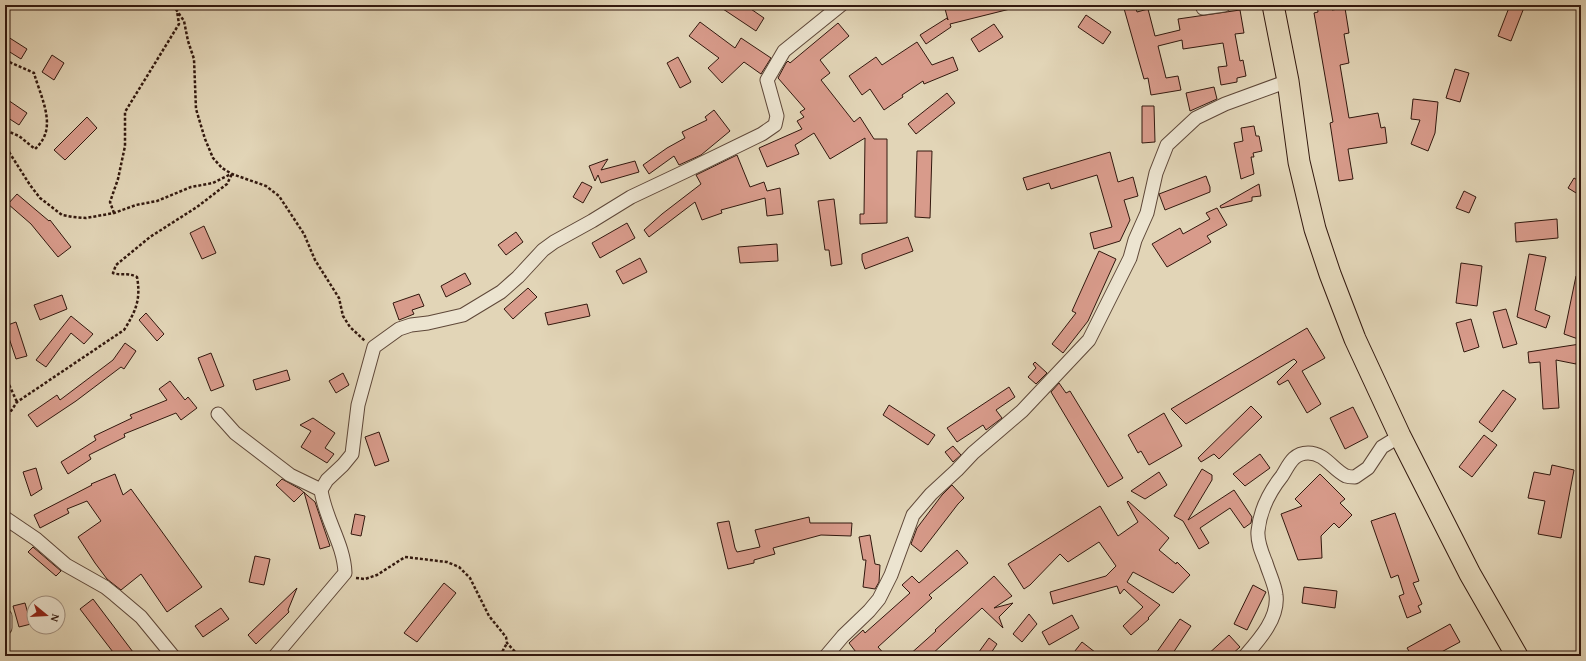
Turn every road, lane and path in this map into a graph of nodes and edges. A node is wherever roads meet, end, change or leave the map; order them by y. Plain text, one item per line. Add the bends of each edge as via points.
1 (173, 5) edge
2 (841, 5) edge
3 (1173, 5) edge
4 (1196, 5) edge
5 (1202, 5) edge
6 (1224, 5) edge
7 (1273, 5) edge
8 (177, 9) junction
9 (5, 60) edge
10 (1288, 81) junction
11 (5, 130) edge
12 (5, 149) edge
13 (232, 174) junction
14 (114, 213) junction
15 (374, 347) junction
16 (5, 376) edge
17 (17, 402) junction
18 (218, 414) dead end
19 (5, 420) edge
20 (1400, 436) junction
21 (321, 490) junction
22 (5, 518) edge
23 (345, 573) junction
24 (5, 616) edge
25 (5, 628) edge
26 (507, 642) junction
27 (173, 656) edge
28 (275, 656) edge
29 (500, 656) edge
30 (518, 656) edge
31 (826, 656) edge
32 (1245, 656) edge
33 (1517, 656) edge

1 - 8 path
2 - 15 street via 784,51 773,67 766,80 777,116 775,125 762,134 631,196 554,242 501,292 463,315 399,329
3 - 4 path via 1177,8
5 - 6 street via 1203,8
7 - 10 main road
8 - 13 path via 184,21 194,59 196,109 205,139 213,158
8 - 14 path via 179,24 125,112 125,146 110,202
9 - 11 path via 34,73 47,124 44,138 35,149 20,136
10 - 20 main road via 1299,162 1330,274 1355,339
10 - 31 street via 1225,104 1196,118 1167,145 1156,173 1147,213 1130,258 1089,340 1022,411 973,453 913,515 891,575 879,599
12 - 14 path via 40,198 62,215 86,218
13 - 14 path via 213,183 191,187 157,201
13 - 15 path via 266,186 279,196 304,234 315,260 339,298 343,316 361,338
13 - 17 path via 227,184 197,208 150,237 116,265 113,273 137,277 139,290 138,304 124,330
15 - 21 street via 358,405 352,454
16 - 17 path
17 - 19 path
18 - 21 street via 235,433 290,474
20 - 32 street via 1382,446 1368,468 1355,477 1347,476 1320,456 1302,453 1295,456 1276,482 1268,496 1258,532 1276,596 1275,610 1268,627
20 - 33 main road via 1470,574
21 - 23 street via 327,515 345,559
22 - 27 street via 36,539 66,565 115,595 141,617
23 - 26 path via 353,578 365,579 377,575 406,557 447,562 459,567 470,578 489,616 506,637
23 - 28 street
24 - 25 street
26 - 29 path
26 - 30 path

